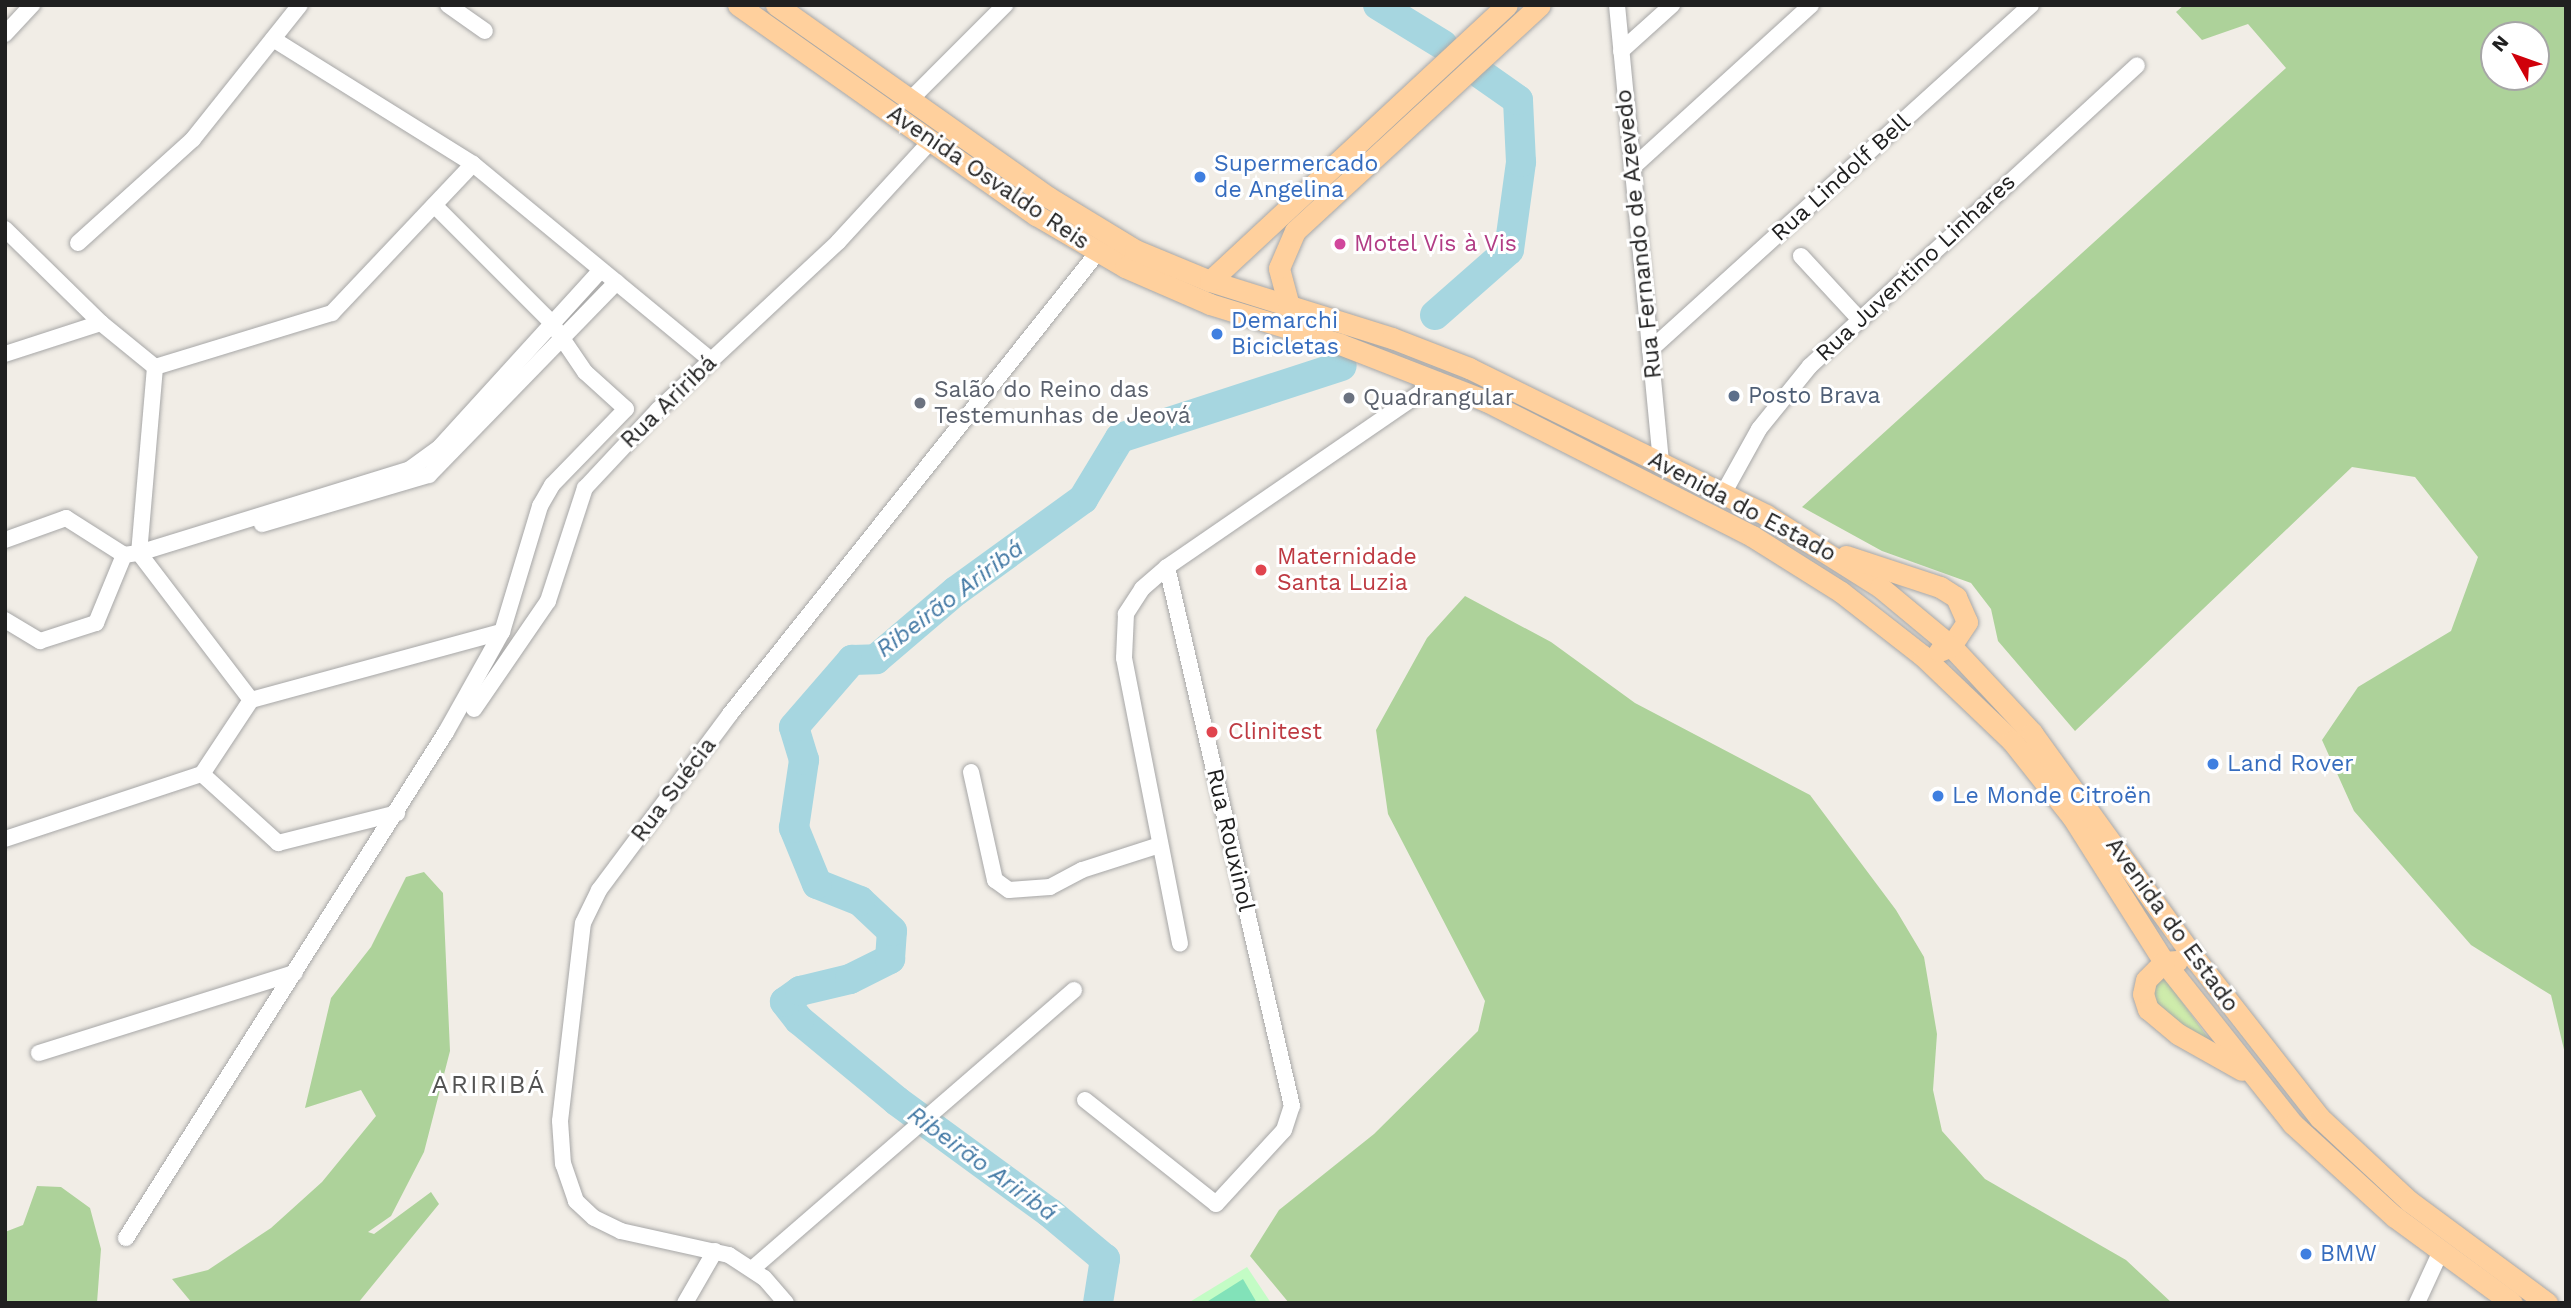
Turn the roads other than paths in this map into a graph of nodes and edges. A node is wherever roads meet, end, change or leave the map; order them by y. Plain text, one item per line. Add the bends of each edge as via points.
1 (32, 5) edge
2 (300, 5) edge
3 (449, 5) edge
4 (738, 5) edge
5 (776, 5) edge
6 (1005, 5) edge
7 (1507, 5) edge
8 (1540, 5) edge
9 (1617, 5) edge
10 (1672, 5) edge
11 (1811, 5) edge
12 (2031, 5) edge
13 (485, 32) dead end
14 (5, 34) edge
15 (274, 38) junction
16 (1621, 51) junction
17 (2137, 65) dead end
18 (912, 98) junction
19 (1389, 114) junction
20 (1404, 131) junction
21 (931, 141) junction
22 (473, 164) junction
23 (1632, 168) junction
24 (434, 205) junction
25 (1280, 215) junction
26 (5, 229) edge
27 (1296, 231) junction
28 (78, 243) dead end
29 (1098, 252) junction
30 (1801, 256) dead end
31 (601, 270) junction
32 (1210, 281) junction
33 (617, 282) junction
34 (1289, 306) junction
35 (1860, 320) junction
36 (551, 322) junction
37 (101, 323) junction
38 (576, 327) junction
39 (1392, 338) joint
40 (560, 340) junction
41 (1650, 350) junction
42 (5, 354) edge
43 (1377, 358) joint
44 (711, 360) junction
45 (155, 367) junction
46 (585, 372) junction
47 (1438, 381) junction
48 (1661, 463) junction
49 (1723, 494) junction
50 (5, 540) edge
51 (1823, 548) junction
52 (137, 553) junction
53 (1167, 567) junction
54 (5, 620) edge
55 (502, 632) junction
56 (1951, 646) junction
57 (1923, 656) junction
58 (251, 700) junction
59 (474, 709) dead end
60 (971, 772) dead end
61 (202, 774) junction
62 (397, 813) junction
63 (10, 834) edge
64 (1160, 845) junction
65 (1180, 944) dead end
66 (2196, 960) junction
67 (2164, 962) junction
68 (295, 973) junction
69 (1074, 990) dead end
70 (39, 1053) dead end
71 (2253, 1077) junction
72 (1085, 1100) dead end
73 (126, 1238) dead end
74 (715, 1251) junction
75 (2440, 1253) junction
76 (752, 1269) junction
77 (685, 1303) edge
78 (786, 1303) edge
79 (2417, 1303) edge
80 (2512, 1303) edge
81 (2547, 1303) edge

1 - 14 street
2 - 15 street
3 - 13 street
4 - 21 main road, Avenida Osvaldo Reis
5 - 18 main road, Avenida Osvaldo Reis
6 - 18 street
7 - 19 main road
8 - 20 main road
9 - 16 street, Rua Fernando de Azevedo
10 - 16 street
11 - 23 street
12 - 41 street, Rua Lindolf Bell
15 - 22 street
15 - 28 street via 193,139
16 - 23 street, Rua Fernando de Azevedo
17 - 35 street, Rua Juventino Linhares
18 - 32 main road, Avenida Osvaldo Reis via 1082,219 1135,250
19 - 20 main road
19 - 25 main road
20 - 27 main road
21 - 29 main road, Avenida Osvaldo Reis via 1035,215
21 - 44 street, Rua Ariribá via 838,243
22 - 24 street
22 - 31 street
23 - 41 street, Rua Fernando de Azevedo
24 - 36 street
24 - 45 street via 331,313
25 - 27 main road
25 - 32 main road
26 - 37 street
27 - 34 main road via 1279,268
29 - 43 main road, Avenida Osvaldo Reis via 1210,304
29 - 74 street, Rua Suécia via 769,663 588,907 580,940 560,1121 563,1164 572,1190 584,1210 613,1228
30 - 35 street
31 - 33 street
31 - 36 street
32 - 34 main road, Avenida Osvaldo Reis
33 - 38 street
33 - 44 street
34 - 39 main road, Avenida Osvaldo Reis
35 - 49 street, Rua Juventino Linhares via 1781,398
36 - 40 street
36 - 52 street via 425,461
37 - 42 street
37 - 45 street
38 - 40 street
38 - 46 street
39 - 48 main road, Avenida do Estado via 1505,384
40 - 46 street
40 - 52 street via 443,464 416,481 164,552
41 - 48 street, Rua Fernando de Azevedo
43 - 47 main road, Avenida do Estado
44 - 59 street, Rua Ariribá via 585,488 548,601
45 - 52 street
46 - 55 street via 625,409 552,485 540,506
47 - 53 street
47 - 57 main road, Avenida do Estado via 1524,419 1752,536 1841,592
48 - 49 main road, Avenida do Estado
49 - 51 main road, Avenida do Estado
50 - 52 street via 66,518
51 - 56 main road, Avenida do Estado
51 - 56 main road via 1940,587 1956,597 1966,622
52 - 54 street via 96,624 40,641
52 - 58 street
53 - 64 street via 1132,603 1124,625 1124,658
53 - 72 street, Rua Rouxinol via 1292,1106 1284,1130 1216,1204
55 - 58 street
55 - 62 street
56 - 57 main road
56 - 66 main road, Avenida do Estado via 2071,782
57 - 67 main road, Avenida do Estado via 1995,723 2055,793
58 - 61 street
60 - 64 street via 995,880 1009,890 1051,887 1082,870
61 - 62 street via 278,843
61 - 63 street
62 - 68 street
64 - 65 street
66 - 67 main road
66 - 81 main road, Avenida do Estado via 2320,1118 2409,1201
67 - 71 main road, Avenida do Estado
67 - 71 main road via 2146,980 2148,1009 2178,1034
68 - 70 street
68 - 73 street
69 - 76 street
71 - 75 main road, Avenida do Estado via 2322,1153
74 - 76 street, Rua Suécia
74 - 77 street
75 - 79 street
75 - 80 main road, Avenida do Estado
76 - 78 street, Rua Suécia

